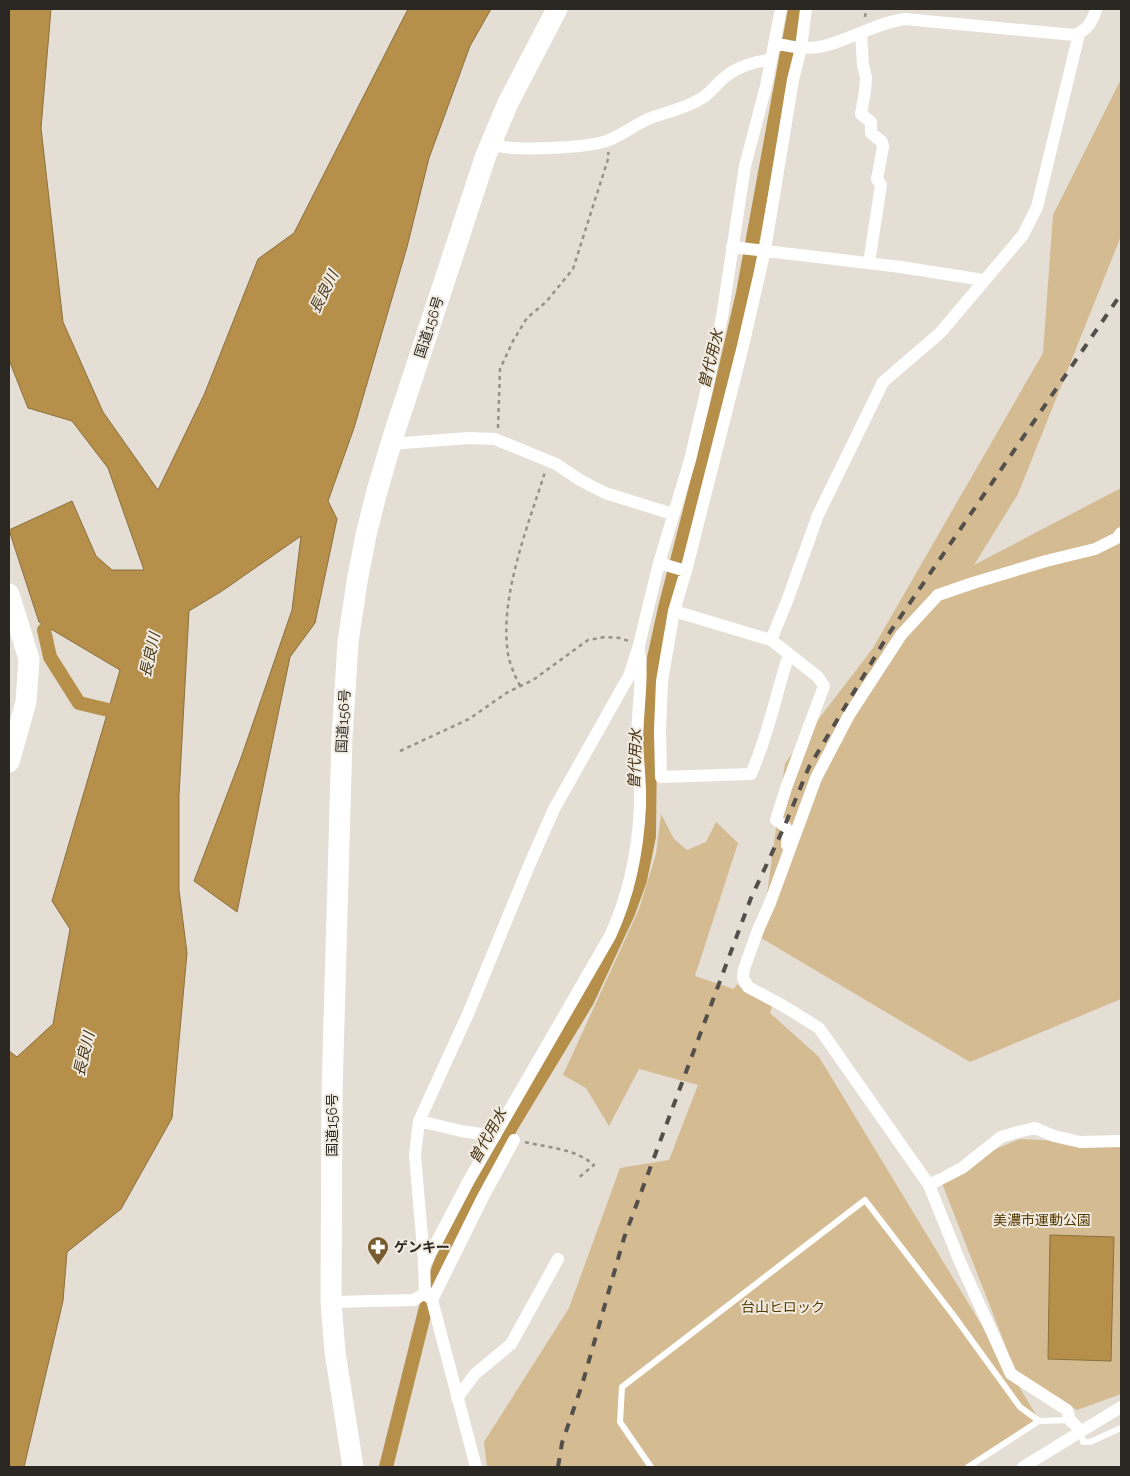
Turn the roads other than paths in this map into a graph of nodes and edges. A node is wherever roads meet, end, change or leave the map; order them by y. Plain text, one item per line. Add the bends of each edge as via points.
1 (557, 9) edge
2 (781, 9) edge
3 (806, 9) edge
4 (1096, 9) edge
5 (861, 33) junction
6 (1079, 34) junction
7 (778, 44) junction
8 (798, 47) junction
9 (771, 60) junction
10 (491, 144) junction
11 (738, 248) junction
12 (761, 250) junction
13 (868, 263) junction
14 (983, 280) junction
15 (704, 415) junction
16 (722, 420) junction
17 (391, 444) junction
18 (673, 514) junction
19 (1121, 533) edge
20 (673, 567) junction
21 (9, 594) edge
22 (674, 610) junction
23 (771, 640) junction
24 (639, 645) junction
25 (789, 654) junction
26 (9, 762) edge
27 (786, 858) junction
28 (419, 1120) junction
29 (495, 1136) junction
30 (514, 1140) road end
31 (1121, 1141) edge
32 (929, 1185) junction
33 (558, 1259) dead end
34 (424, 1266) junction
35 (428, 1296) junction
36 (331, 1302) junction
37 (457, 1398) junction
38 (1121, 1407) edge
39 (1070, 1420) junction
40 (1039, 1421) junction
41 (1121, 1428) edge
42 (1081, 1431) junction
43 (353, 1467) edge
44 (476, 1467) edge
45 (651, 1467) edge
46 (968, 1467) edge
47 (1023, 1467) edge

1 - 10 main road, 国道156号 via 508,103
2 - 7 street
3 - 8 street
4 - 6 street via 1091,23
5 - 6 street via 905,19 1067,36
5 - 8 street via 822,47
5 - 13 street via 866,77 861,114 871,122 871,134 882,142 878,179 881,185
6 - 14 street via 1037,207 1023,235
7 - 8 street
7 - 9 street
8 - 12 street
9 - 10 street via 741,68 726,76 705,97 685,108 652,118 607,141 568,147 529,148
9 - 11 street via 746,166
10 - 17 main road, 国道156号
11 - 12 street
11 - 15 street
12 - 13 street
12 - 16 street
13 - 14 street
14 - 23 street via 940,333 883,382 818,515
15 - 16 street
15 - 18 street
16 - 20 street
17 - 18 street via 498,439 549,461 605,493
17 - 36 main road, 国道156号 via 364,545 351,618 346,675 332,1093
18 - 20 street
19 - 27 street via 1095,549 973,582 938,595 901,635 850,715 816,778
20 - 22 street
20 - 24 street
21 - 26 main road via 29,659 26,702
22 - 23 street
22 - 25 street via 662,681 661,777 751,774 762,750
23 - 25 street
24 - 28 street via 621,691 554,809 468,1014
24 - 29 street via 637,736 640,805 638,842 630,881 610,936
25 - 27 street via 818,677 824,686 776,820 788,829
27 - 32 street via 742,978 748,987 819,1028
28 - 29 street
28 - 34 street via 415,1155
29 - 34 street
30 - 35 street
31 - 32 street via 1080,1142 1035,1128 1026,1130 1000,1137 962,1168
32 - 39 street via 1011,1374 1067,1410
33 - 37 street via 511,1344 475,1374
34 - 35 street
35 - 36 street via 414,1300
35 - 37 street
36 - 43 main road, 国道156号 via 335,1352
37 - 44 street
38 - 42 street
39 - 40 lane
39 - 42 street
40 - 45 lane via 1020,1407 865,1200 622,1387 620,1422
40 - 46 lane
41 - 42 lane via 1090,1442 1083,1442
42 - 47 street

